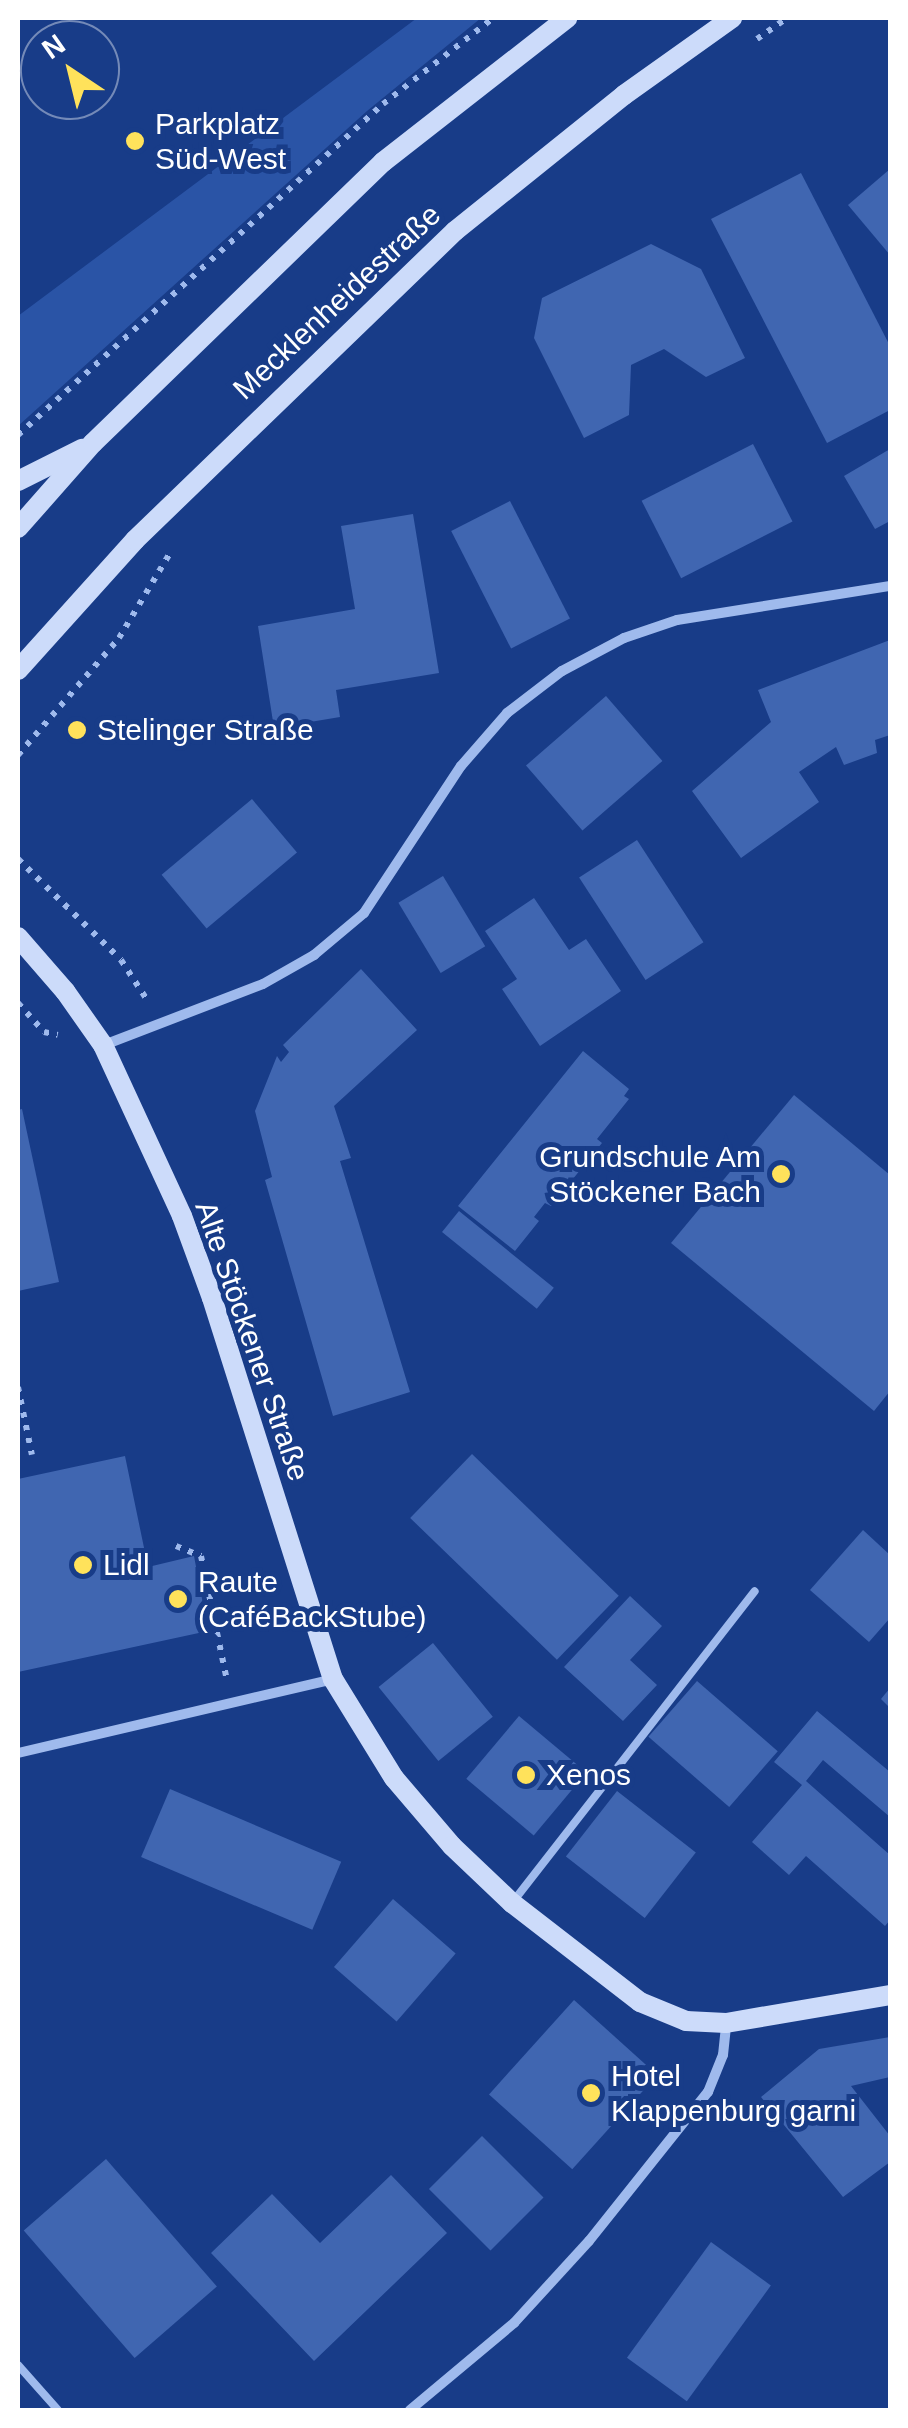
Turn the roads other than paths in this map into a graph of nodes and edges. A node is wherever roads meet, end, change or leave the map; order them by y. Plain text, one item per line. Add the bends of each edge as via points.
1 (566, 18) edge
2 (732, 18) edge
3 (93, 444) junction
4 (18, 481) edge
5 (18, 528) edge
6 (890, 586) edge
7 (18, 670) edge
8 (18, 938) edge
9 (103, 1045) junction
10 (755, 1591) dead end
11 (333, 1679) junction
12 (18, 1753) edge
13 (512, 1902) junction
14 (890, 1995) edge
15 (726, 2023) junction
16 (18, 2365) edge
17 (58, 2410) edge
18 (410, 2410) edge

1 - 3 main road via 383,162
2 - 7 main road, Mecklenheidestraße via 455,230 135,540
3 - 4 main road
3 - 5 main road
6 - 9 street via 677,620 624,638 562,671 508,712 461,766 364,912 314,955 264,984
8 - 9 main road, Alte Stöckener Straße
9 - 11 main road, Alte Stöckener Straße via 212,1298
10 - 13 lane
11 - 12 street
11 - 13 main road, Alte Stöckener Straße via 394,1778
13 - 15 main road, Alte Stöckener Straße via 640,2002 686,2021
14 - 15 main road, Alte Stöckener Straße
15 - 18 street via 723,2055 708,2092 589,2241 514,2322
16 - 17 lane

